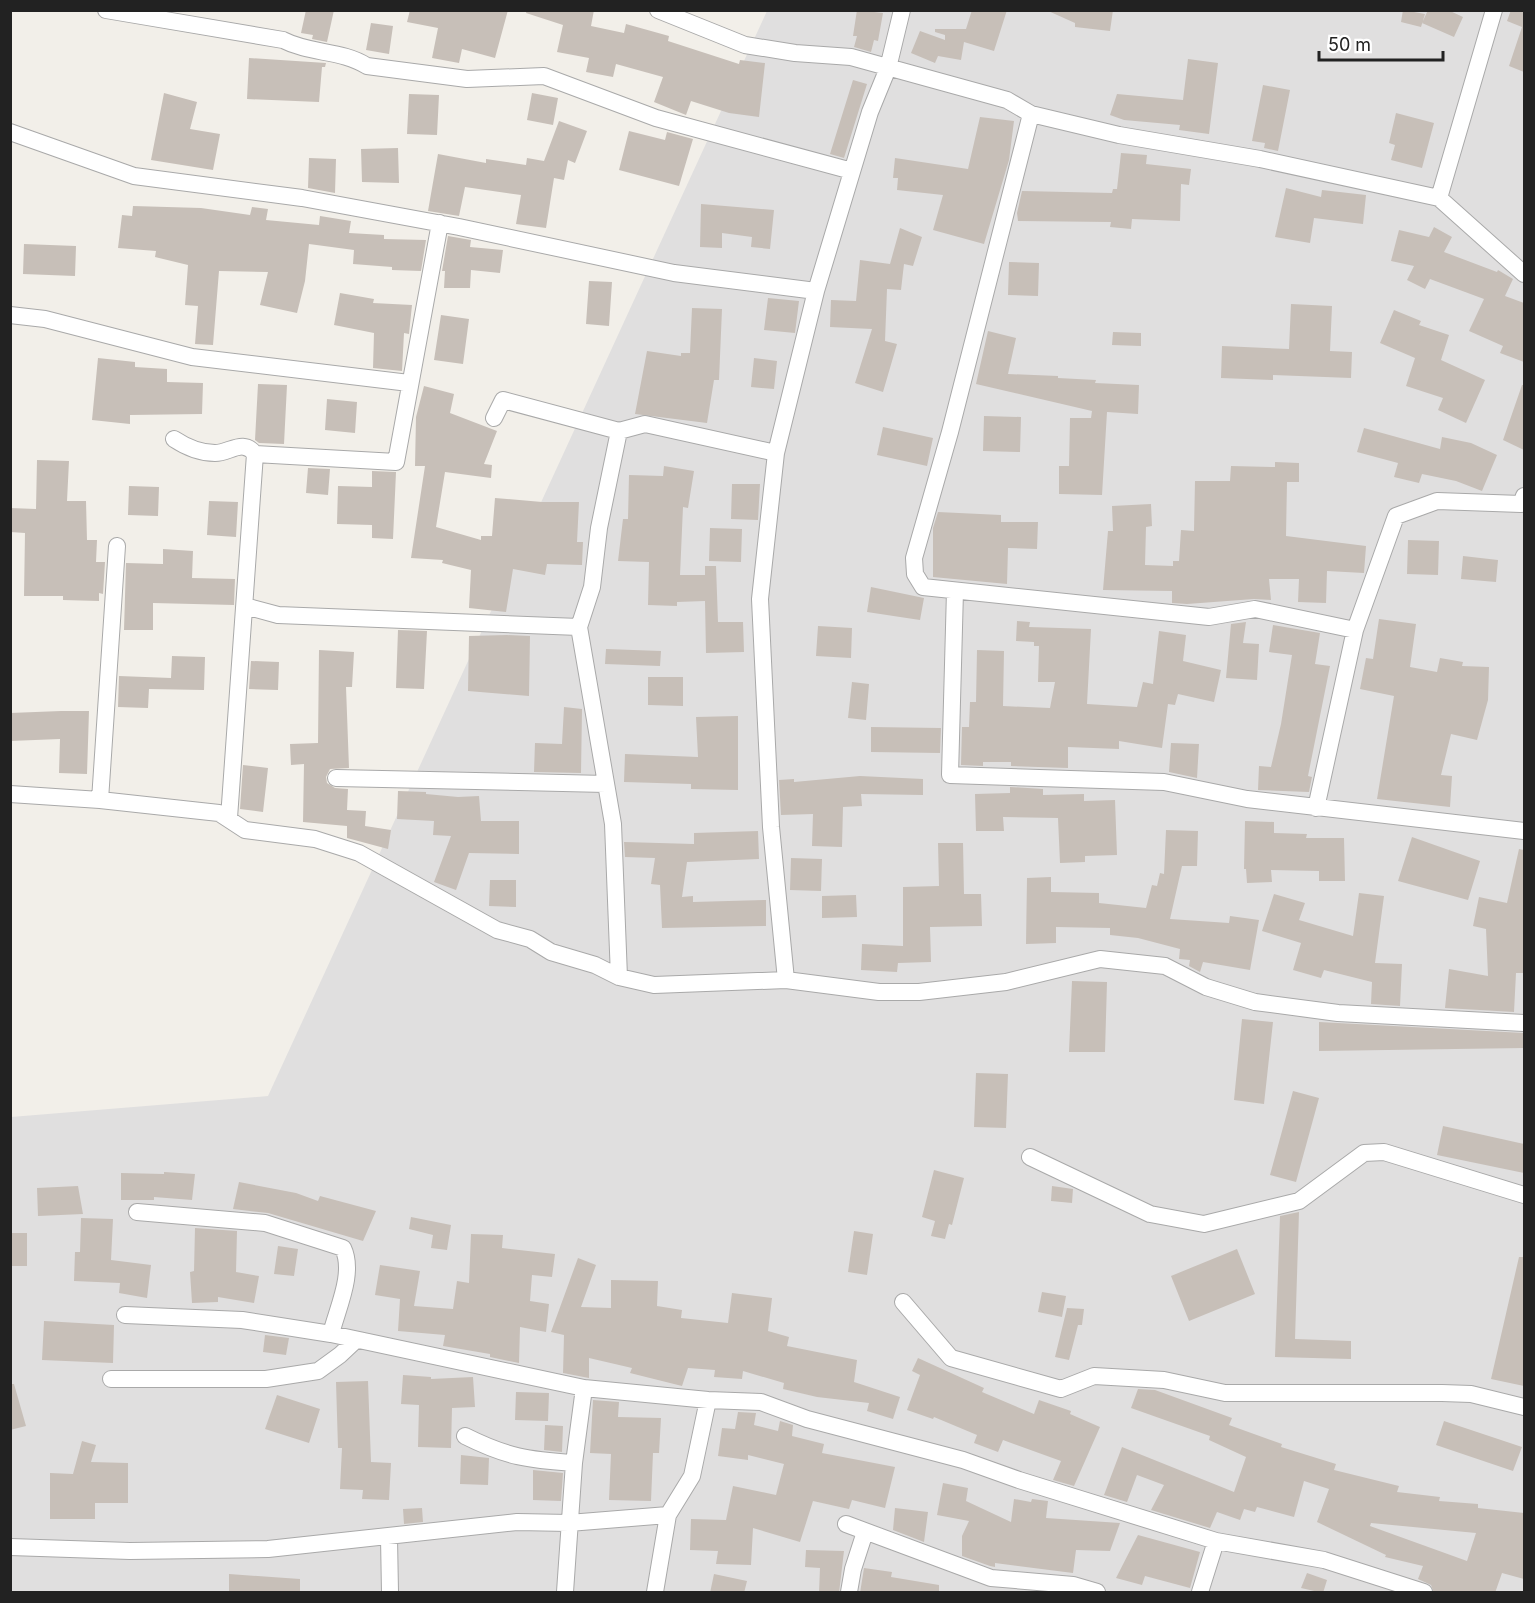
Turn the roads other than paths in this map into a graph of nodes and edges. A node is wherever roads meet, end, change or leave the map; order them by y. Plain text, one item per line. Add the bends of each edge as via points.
1 (106, 10) edge
2 (658, 10) edge
3 (902, 10) edge
4 (1494, 10) edge
5 (888, 68) junction
6 (1031, 114) junction
7 (10, 132) edge
8 (852, 171) junction
9 (1439, 198) junction
10 (440, 223) junction
11 (1524, 274) edge
12 (816, 291) junction
13 (10, 315) edge
14 (409, 383) junction
15 (494, 418) dead end
16 (620, 430) junction
17 (174, 439) dead end
18 (776, 453) junction
19 (255, 454) junction
20 (1523, 502) edge
21 (117, 546) dead end
22 (955, 591) junction
23 (245, 606) junction
24 (579, 627) junction
25 (1355, 630) junction
26 (336, 778) dead end
27 (606, 783) junction
28 (10, 794) edge
29 (100, 800) junction
30 (1316, 808) junction
31 (229, 818) junction
32 (1524, 831) edge
33 (619, 977) junction
34 (786, 980) junction
35 (1524, 1023) edge
36 (1030, 1157) dead end
37 (1524, 1195) edge
38 (138, 1212) dead end
39 (903, 1302) dead end
40 (125, 1315) dead end
41 (331, 1334) junction
42 (356, 1340) junction
43 (111, 1379) dead end
44 (584, 1388) junction
45 (708, 1400) junction
46 (1524, 1407) edge
47 (465, 1436) dead end
48 (574, 1462) junction
49 (668, 1515) junction
50 (569, 1523) junction
51 (846, 1524) dead end
52 (865, 1532) junction
53 (389, 1538) junction
54 (1216, 1541) junction
55 (10, 1547) edge
56 (390, 1593) edge
57 (565, 1593) edge
58 (655, 1593) edge
59 (849, 1593) edge
60 (1097, 1593) edge
61 (1200, 1593) edge
62 (1424, 1593) edge

1 - 8 street via 283,40 297,47 355,59 367,66 467,79 544,76 656,118
2 - 5 street via 745,45 851,57
3 - 5 street
4 - 9 street
5 - 6 street via 1007,100
5 - 8 street
6 - 9 street
6 - 22 street via 914,558 915,574 923,587
7 - 10 street via 134,176 302,198
8 - 12 street
9 - 11 street
10 - 12 street via 674,273
10 - 14 street
12 - 18 street
13 - 14 street via 45,319 192,357
14 - 19 street via 396,462
15 - 16 street via 503,400
16 - 18 street via 645,424
16 - 24 street via 599,528 592,587
17 - 19 street via 205,452 243,446
18 - 34 street via 760,598 771,827
19 - 23 street
20 - 25 street via 1437,501 1396,516
21 - 29 street
22 - 25 street via 1209,617 1255,609
22 - 30 street via 950,775 1164,782
23 - 24 street via 278,615
23 - 31 street
24 - 27 street
25 - 30 street
26 - 27 street
27 - 33 street via 613,824
28 - 29 street
29 - 31 street via 219,813
30 - 32 street
31 - 33 street via 245,830 315,839 358,853 497,930 530,939 551,952
33 - 34 street via 654,985
34 - 35 street via 879,992 919,992 1006,982 1100,959 1165,966 1206,987 1255,1002 1338,1013
36 - 37 street via 1150,1214 1187,1223 1204,1224 1299,1201 1364,1153 1384,1152
38 - 41 street via 265,1224 344,1248 347,1273
39 - 46 street via 951,1358 1061,1389 1094,1376 1131,1377 1225,1393 1471,1394
40 - 41 street via 242,1320
41 - 42 street
42 - 43 street via 318,1371 266,1379
42 - 44 street
44 - 45 street
44 - 48 street
45 - 49 street via 692,1476
45 - 54 street via 761,1402 807,1419 963,1460
47 - 48 street via 498,1453
48 - 50 street
49 - 50 street
49 - 58 street
50 - 53 street via 517,1522
50 - 57 street
51 - 52 street
52 - 59 street
52 - 60 street via 991,1578 1073,1585
53 - 55 street via 268,1549 130,1551
53 - 56 street
54 - 61 street
54 - 62 street via 1324,1560

